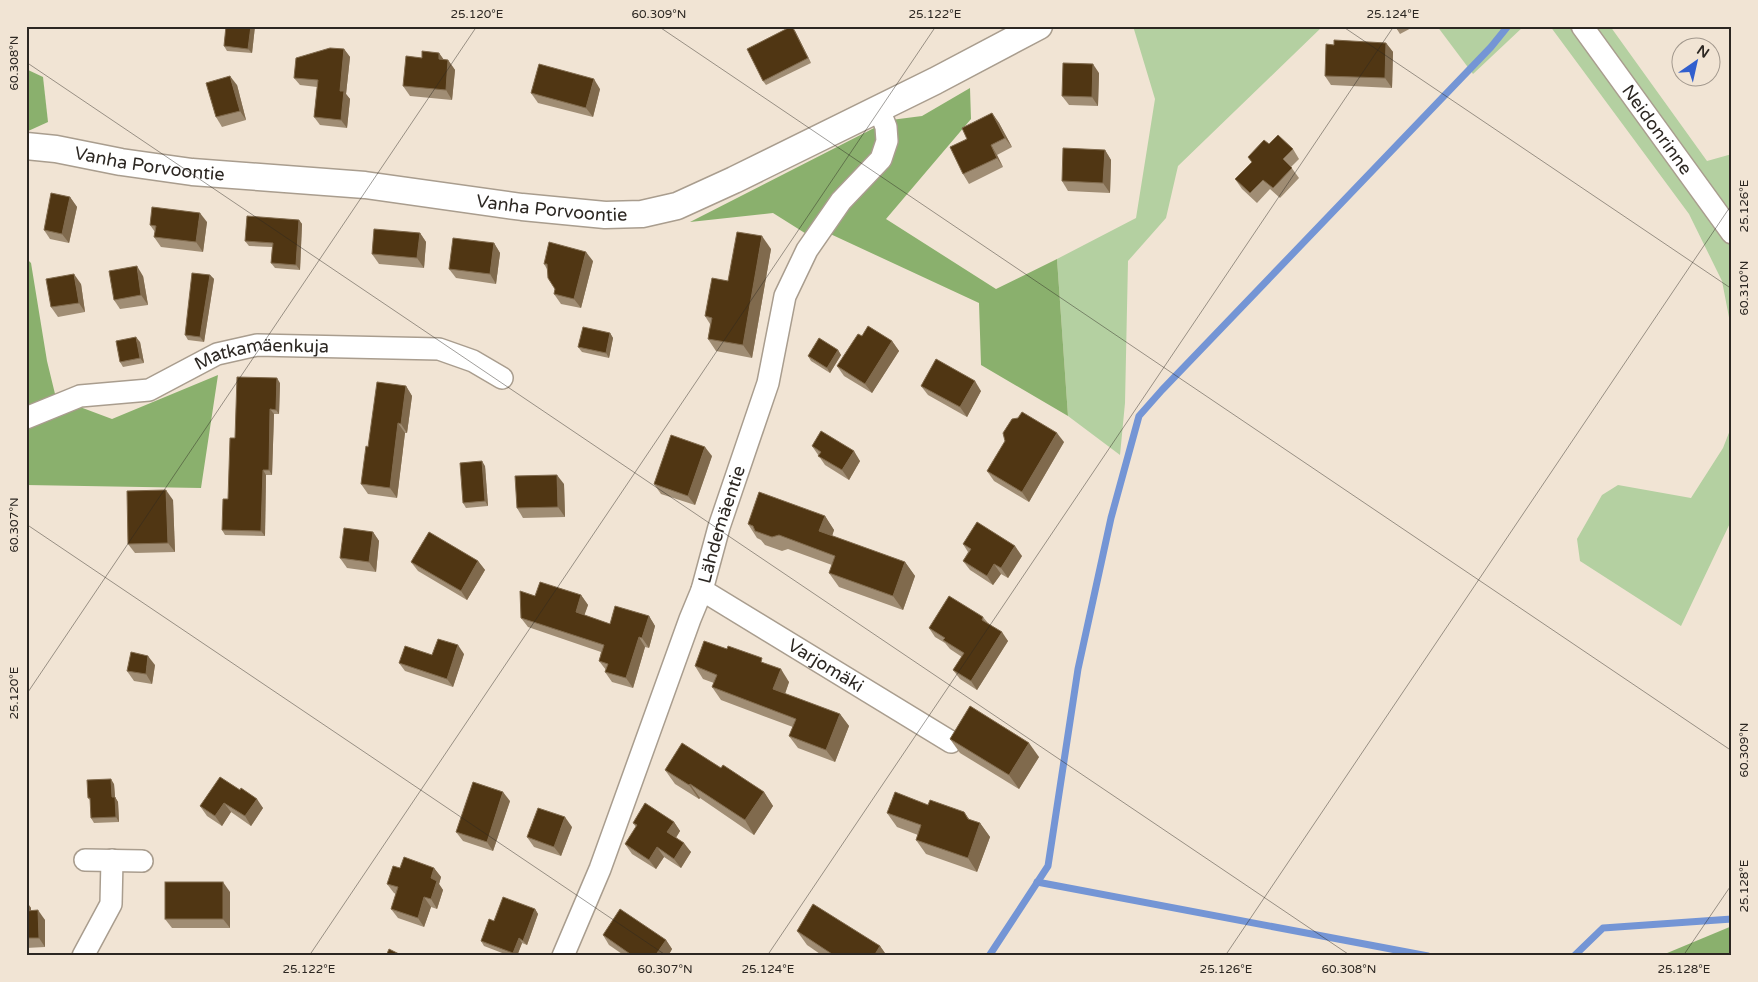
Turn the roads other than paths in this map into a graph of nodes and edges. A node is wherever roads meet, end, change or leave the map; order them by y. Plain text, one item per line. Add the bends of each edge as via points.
1 (1039, 26) edge
2 (1582, 26) edge
3 (879, 109) junction
4 (26, 146) edge
5 (1732, 233) edge
6 (502, 378) dead end
7 (26, 418) edge
8 (702, 590) junction
9 (951, 742) edge
10 (85, 860) dead end
11 (112, 860) junction
12 (142, 861) dead end
13 (82, 956) edge
14 (563, 956) edge

1 - 3 street, Vanha Porvoontie
2 - 5 street, Neidonrinne
3 - 4 street, Vanha Porvoontie via 677,206 642,214 605,215 365,185 192,172
3 - 8 street, Lähdemäentie via 887,141 880,159 841,201 806,250 785,296 768,383 719,527
6 - 7 street, Matkamäenkuja via 473,361 439,349 256,345 216,354 149,390 80,396
8 - 9 street, Varjomäki
8 - 14 street, Lähdemäentie via 600,869
10 - 11 street
11 - 12 street
11 - 13 street via 111,904

